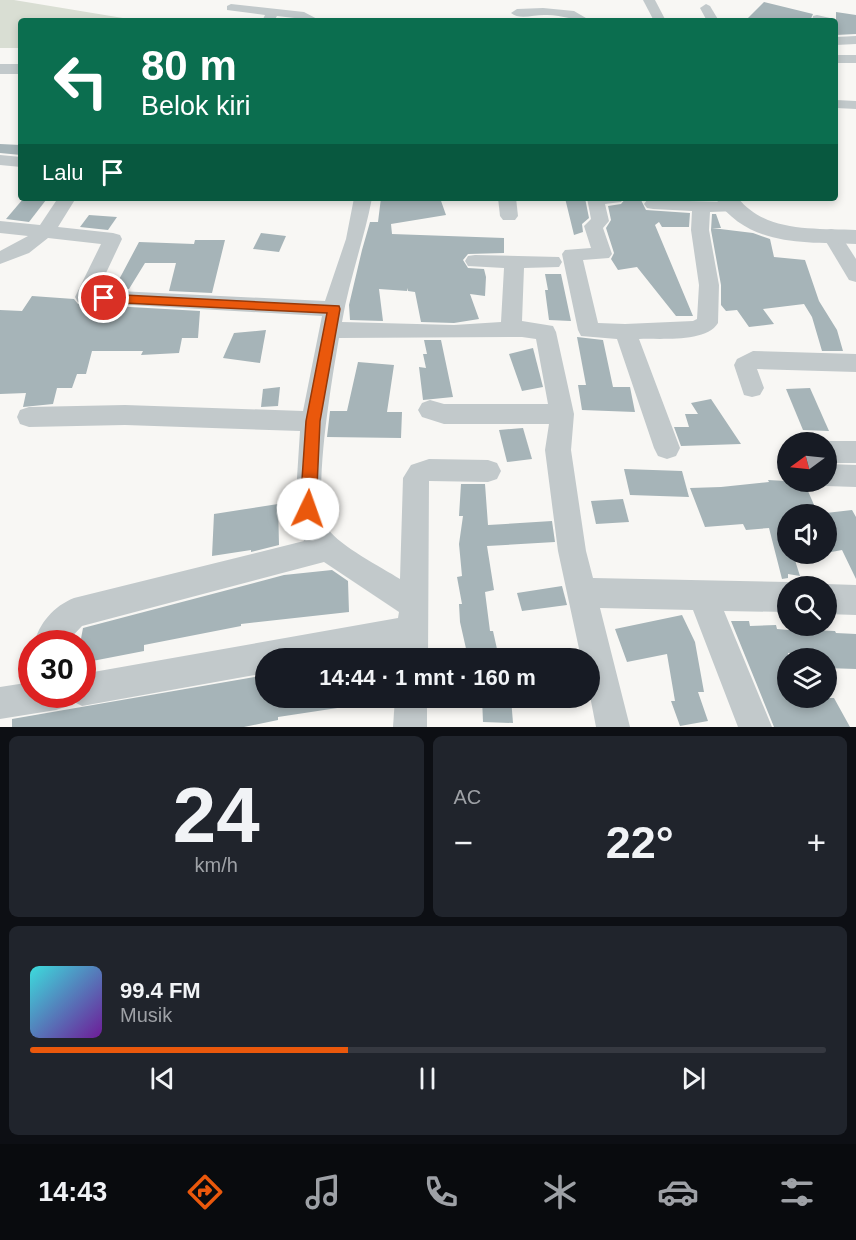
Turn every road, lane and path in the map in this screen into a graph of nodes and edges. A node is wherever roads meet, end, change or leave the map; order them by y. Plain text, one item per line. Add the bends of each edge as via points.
1 (649, 0) edge
2 (231, 8) dead end
3 (706, 8) dead end
4 (517, 14) edge
5 (270, 16) edge
6 (308, 18) edge
7 (581, 18) edge
8 (658, 18) edge
9 (711, 18) edge
10 (856, 40) edge
11 (838, 41) edge
12 (838, 59) edge
13 (856, 59) edge
14 (0, 69) edge
15 (18, 69) edge
16 (838, 104) edge
17 (856, 105) edge
18 (0, 160) edge
19 (18, 162) edge
20 (65, 201) edge
21 (362, 201) edge
22 (507, 201) edge
23 (595, 201) edge
24 (729, 202) edge
25 (653, 204) dead end
26 (701, 206) junction
27 (509, 216) dead end
28 (0, 227) edge
29 (45, 230) junction
30 (831, 235) junction
31 (856, 237) edge
32 (0, 258) edge
33 (475, 261) dead end
34 (514, 262) junction
35 (552, 262) dead end
36 (856, 275) edge
37 (332, 319) junction
38 (510, 329) junction
39 (625, 332) junction
40 (856, 363) edge
41 (752, 388) dead end
42 (430, 411) dead end
43 (562, 414) junction
44 (29, 417) dead end
45 (313, 421) junction
46 (667, 448) dead end
47 (837, 452) edge
48 (856, 452) edge
49 (488, 471) dead end
50 (837, 475) edge
51 (856, 476) edge
52 (327, 548) junction
53 (580, 593) junction
54 (702, 594) junction
55 (777, 597) edge
56 (837, 599) edge
57 (856, 600) edge
58 (56, 630) edge
59 (413, 631) edge
60 (96, 688) edge
61 (18, 700) edge
62 (0, 703) edge
63 (411, 708) edge
64 (410, 727) edge
65 (613, 727) edge
66 (755, 727) edge

1 - 8 street
2 - 5 street
3 - 9 street
4 - 7 street via 560,12
5 - 6 street
10 - 11 street
12 - 13 street
14 - 15 street
16 - 17 street
18 - 19 street
20 - 29 street
21 - 37 street
22 - 27 street
23 - 39 street via 600,221 593,226 602,254 573,254 589,330
24 - 26 street
24 - 30 street via 745,219 775,231
25 - 26 street
26 - 39 street via 700,230 710,285 707,323 697,328
28 - 29 street
29 - 32 street via 21,251
29 - 37 street via 113,240 85,297
30 - 31 street
30 - 36 street
33 - 34 street
34 - 35 street
34 - 38 street
37 - 38 street via 455,331
37 - 45 street
38 - 43 street via 545,332
39 - 46 street
40 - 41 street via 753,360 745,365
42 - 43 street
43 - 53 street via 560,472
44 - 45 street via 125,415
45 - 52 street via 308,509 315,535
47 - 48 street
49 - 59 street via 429,470 416,478
50 - 51 street
52 - 58 street via 74,613
52 - 59 street
53 - 54 street
53 - 65 street
54 - 55 street
54 - 66 street
56 - 57 street
59 - 60 street
61 - 62 street
63 - 64 street

